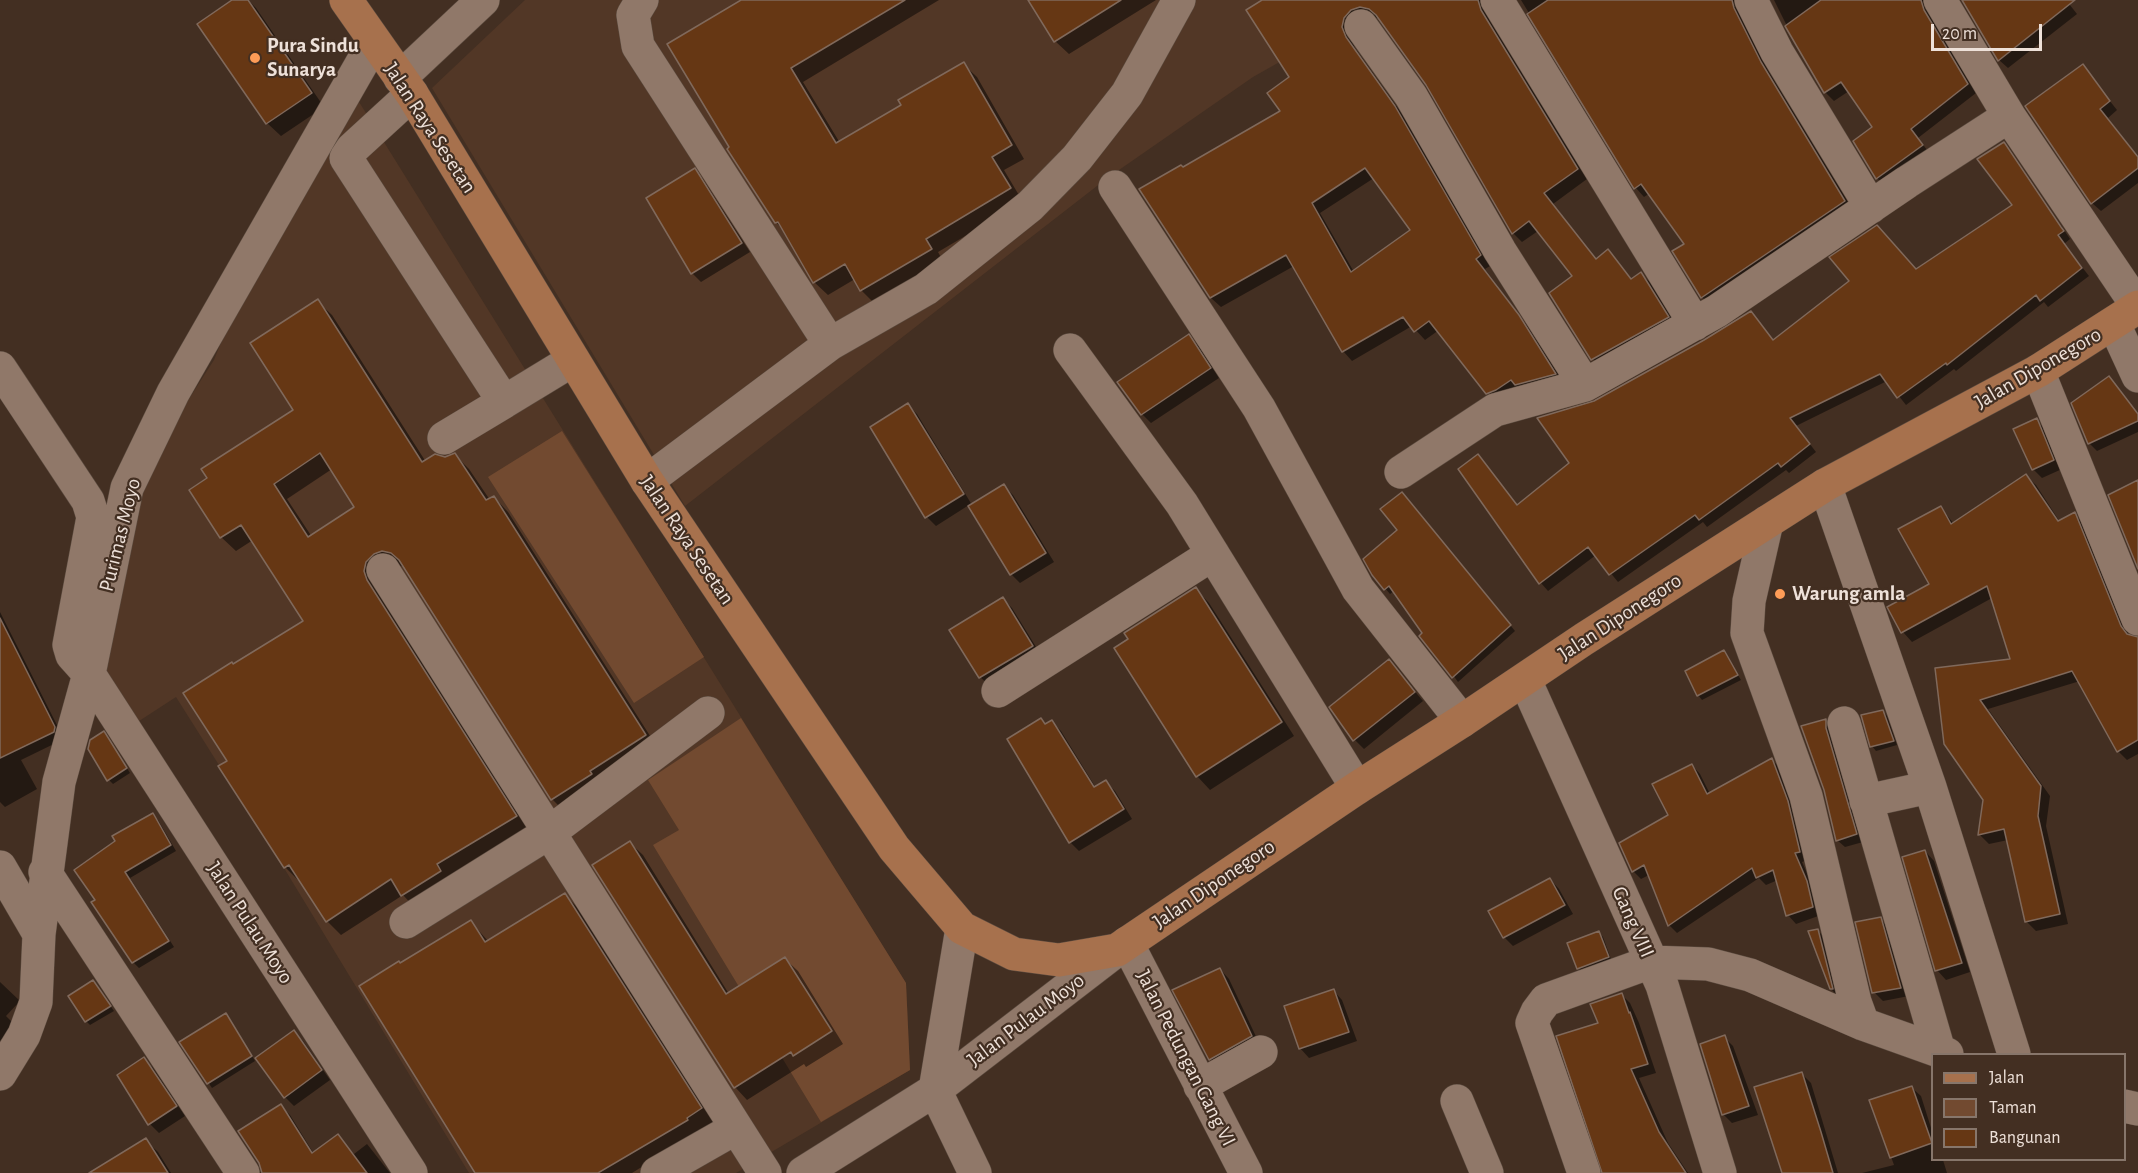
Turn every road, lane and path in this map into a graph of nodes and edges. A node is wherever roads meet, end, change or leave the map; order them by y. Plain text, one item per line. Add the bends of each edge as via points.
1 (346, 0) edge
2 (483, 0) edge
3 (642, 0) edge
4 (1179, 0) edge
5 (1497, 0) edge
6 (1751, 0) edge
7 (1940, 0) edge
8 (1361, 26) dead end
9 (374, 42) junction
10 (406, 86) junction
11 (2008, 116) junction
12 (1115, 187) dead end
13 (1871, 207) junction
14 (2130, 313) edge
15 (1695, 324) junction
16 (830, 344) junction
17 (1070, 350) dead end
18 (573, 360) junction
19 (0, 368) edge
20 (2038, 371) junction
21 (2138, 376) edge
22 (1585, 385) junction
23 (504, 402) junction
24 (444, 438) dead end
25 (1401, 472) dead end
26 (647, 481) junction
27 (1825, 485) junction
28 (1767, 522) junction
29 (1213, 554) junction
30 (383, 570) dead end
31 (2138, 619) edge
32 (89, 674) junction
33 (1525, 680) junction
34 (998, 691) dead end
35 (708, 713) dead end
36 (1462, 721) junction
37 (1844, 723) dead end
38 (1930, 787) junction
39 (1357, 788) junction
40 (1866, 801) junction
41 (550, 832) junction
42 (0, 867) edge
43 (45, 872) junction
44 (406, 922) dead end
45 (962, 928) junction
46 (39, 934) junction
47 (1122, 947) junction
48 (1651, 962) junction
49 (1863, 1023) junction
50 (1261, 1052) dead end
51 (1943, 1053) edge
52 (2014, 1053) edge
53 (0, 1074) edge
54 (1200, 1086) junction
55 (935, 1090) junction
56 (1457, 1101) dead end
57 (736, 1128) junction
58 (243, 1173) edge
59 (411, 1173) edge
60 (657, 1173) edge
61 (765, 1173) edge
62 (803, 1173) edge
63 (975, 1173) edge
64 (1245, 1173) edge
65 (1487, 1173) edge
66 (1584, 1173) edge
67 (1720, 1173) edge

1 - 9 main road, Jalan Raya Sesetan
2 - 10 street
3 - 16 street via 633,15 638,46
4 - 16 street via 1127,94 1077,158 1030,206 926,289
5 - 15 street
6 - 13 street
7 - 11 street
8 - 22 street via 1411,96 1500,251
9 - 10 main road, Jalan Raya Sesetan
9 - 32 street, Purimas Moyo via 173,393 127,488
10 - 18 main road, Jalan Raya Sesetan
10 - 23 street via 346,158
11 - 13 street
11 - 14 street
12 - 36 street via 1259,408 1359,589
13 - 15 street
14 - 20 main road, Jalan Diponegoro
14 - 21 street
15 - 22 street
16 - 26 street
17 - 29 street via 1182,504
18 - 23 street
18 - 26 main road, Jalan Raya Sesetan
19 - 32 street, Jalan Pulau Moyo via 87,501 93,517 69,645 72,655
20 - 27 main road, Jalan Diponegoro
20 - 31 street
22 - 25 street via 1495,410
23 - 24 street
26 - 45 main road, Jalan Raya Sesetan via 894,848
27 - 28 main road, Jalan Diponegoro
27 - 38 street
28 - 33 main road, Jalan Diponegoro
28 - 49 street via 1749,601 1747,633 1806,796
29 - 34 street
29 - 39 street
30 - 41 street
32 - 43 street, Purimas Moyo via 59,782
32 - 59 street, Jalan Pulau Moyo
33 - 36 main road, Jalan Diponegoro
33 - 48 street, Gang VIII
35 - 41 street
36 - 39 main road, Jalan Diponegoro
37 - 40 street
38 - 40 street
38 - 52 street
39 - 47 main road, Jalan Diponegoro
40 - 51 street
41 - 44 street
41 - 57 street
42 - 46 street
43 - 46 street, Purimas Moyo
43 - 58 street
45 - 47 main road, Jalan Raya Sesetan via 1014,954 1059,960
45 - 55 street, Jalan Pulau Moyo
46 - 53 street, Purimas Moyo via 36,1002 24,1035
47 - 54 street, Jalan Pedungan Gang VI
47 - 55 street, Jalan Pulau Moyo
48 - 49 street via 1708,964 1750,975
48 - 66 street via 1546,1000 1532,1023
48 - 67 street, Gang VIII
49 - 51 street
50 - 54 street
54 - 64 street, Jalan Pedungan Gang VI
55 - 62 street, Jalan Pulau Moyo
55 - 63 street
56 - 65 street
57 - 60 street
57 - 61 street

